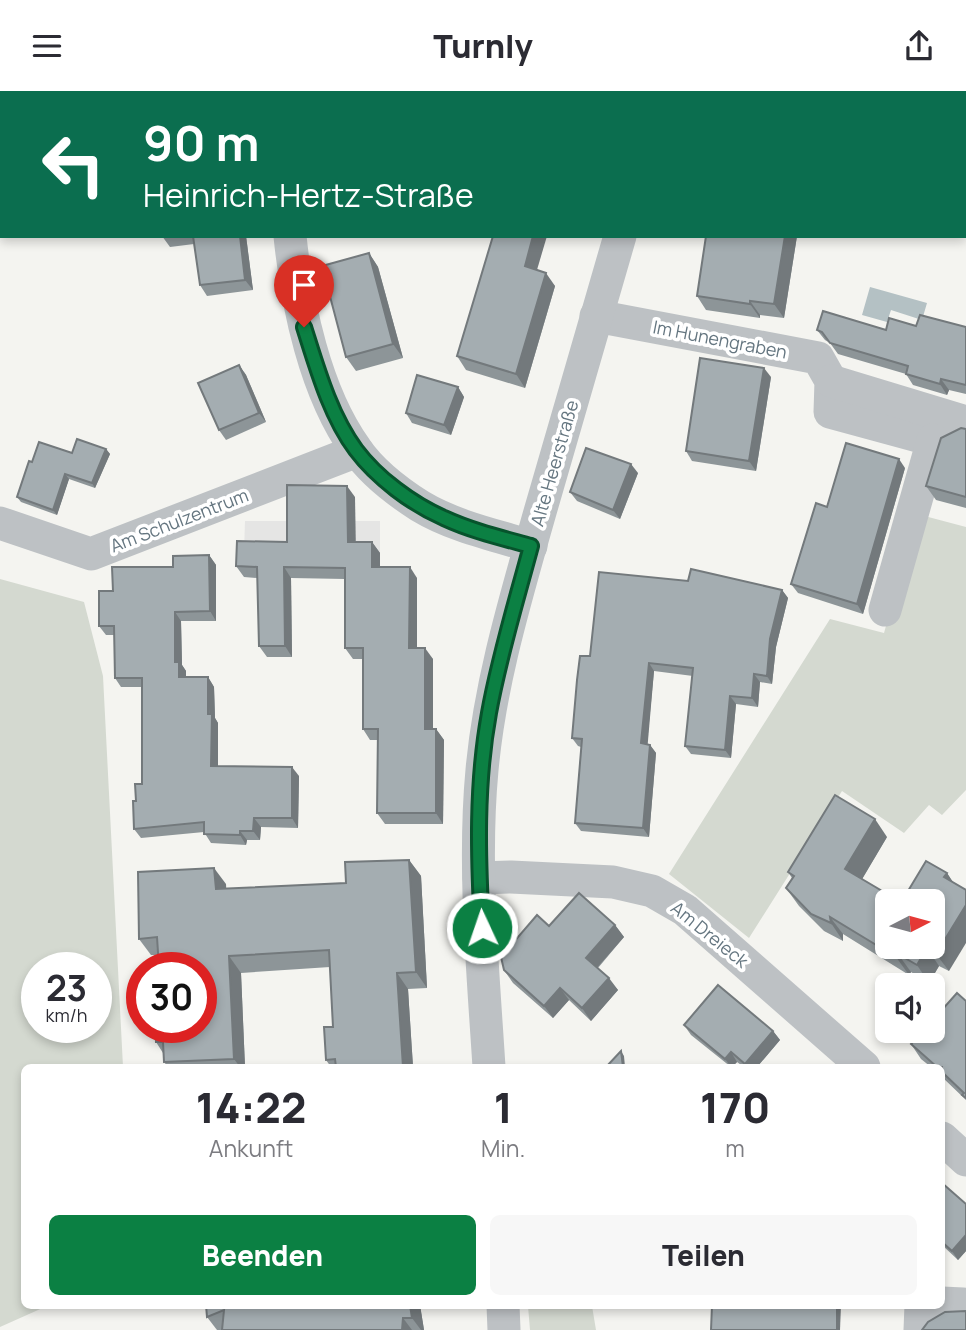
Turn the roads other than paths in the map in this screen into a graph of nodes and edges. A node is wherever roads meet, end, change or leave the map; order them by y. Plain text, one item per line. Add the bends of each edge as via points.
1 (290, 238) edge
2 (619, 238) edge
3 (596, 316) junction
4 (831, 381) junction
5 (966, 422) edge
6 (933, 440) junction
7 (357, 451) junction
8 (0, 523) edge
9 (531, 546) junction
10 (885, 610) dead end
11 (480, 878) junction
12 (489, 1064) edge
13 (861, 1064) edge
14 (945, 1141) edge
15 (966, 1160) edge
16 (503, 1309) edge
17 (921, 1309) edge
18 (504, 1330) edge
19 (920, 1330) edge

1 - 7 street via 311,351 336,414
2 - 3 street, Alte Heerstraße
3 - 4 street, Im Hunengraben via 818,358
3 - 9 street, Alte Heerstraße
4 - 5 street
4 - 6 street via 830,412
5 - 6 street
6 - 10 street
7 - 8 street, Am Schulzentrum via 91,554
7 - 9 street via 419,506
9 - 11 street, Alte Heerstraße via 489,714 481,772
11 - 12 street, Alte Heerstraße
11 - 13 street, Am Dreieck via 613,882 652,891 694,918
14 - 15 street
16 - 18 street
17 - 19 street

